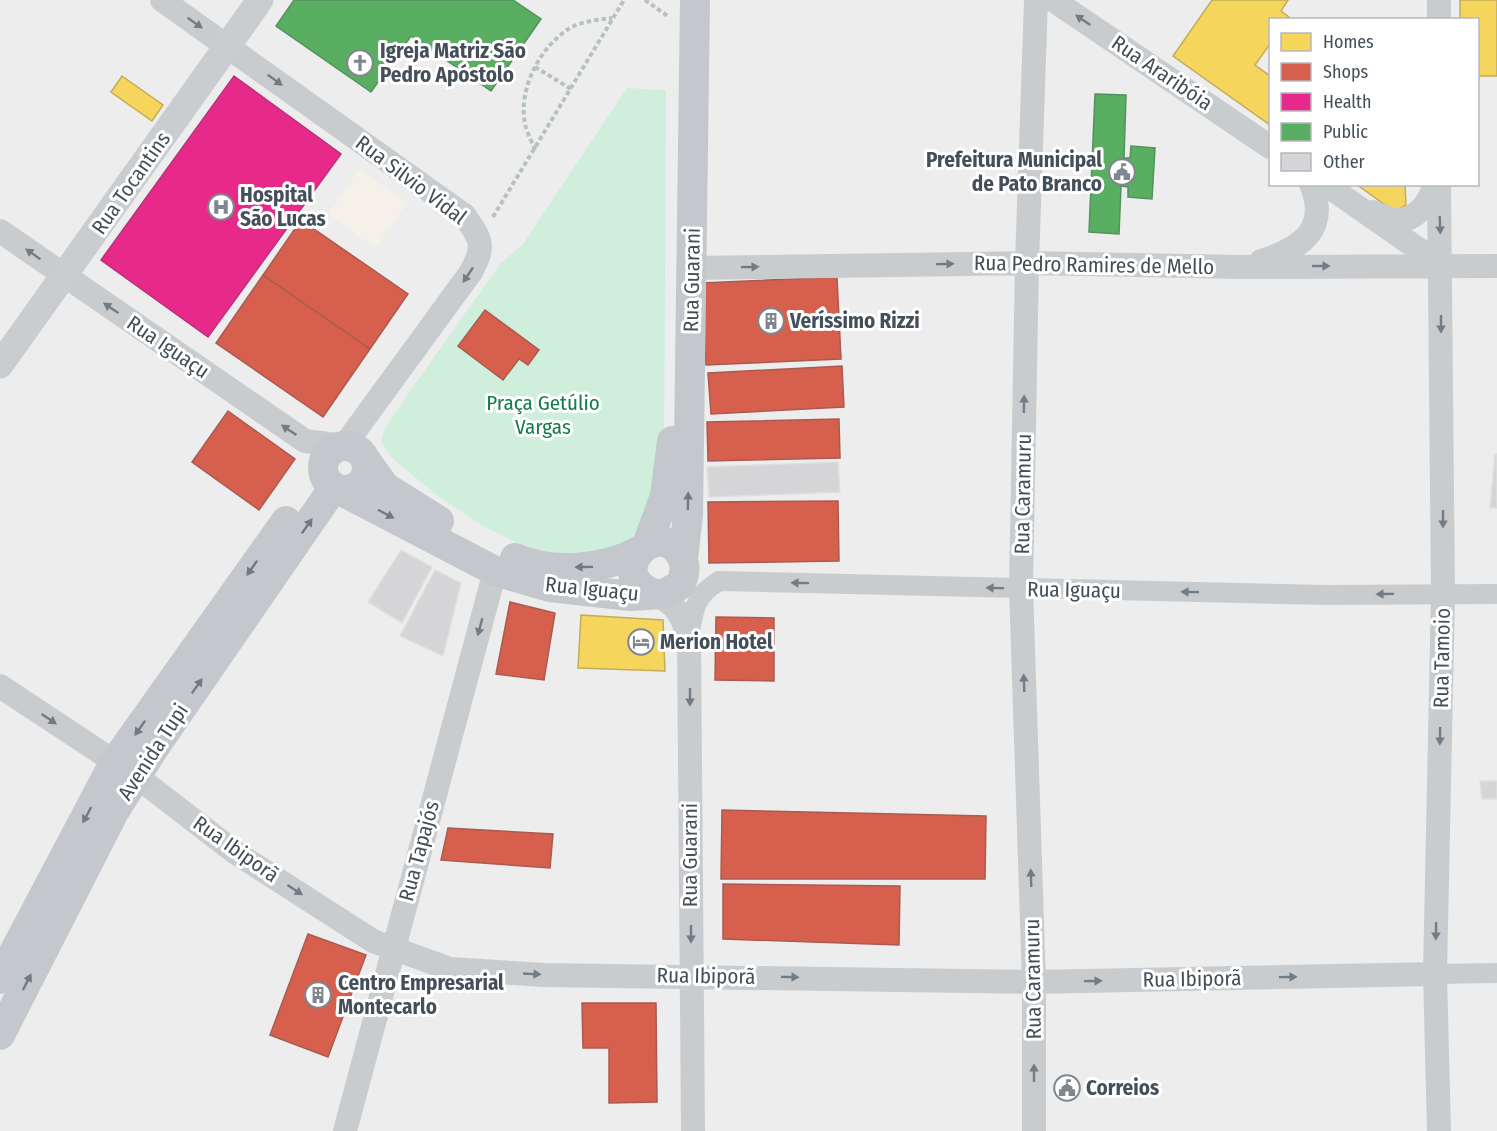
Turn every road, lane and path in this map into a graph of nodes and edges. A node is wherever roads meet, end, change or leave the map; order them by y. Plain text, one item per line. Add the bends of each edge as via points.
1 (162, 0) edge
2 (260, 0) edge
3 (624, 0) edge
4 (645, 0) edge
5 (1036, 0) edge
6 (1053, 0) edge
7 (1439, 0) edge
8 (683, 7) edge
9 (613, 18) junction
10 (1439, 18) edge
11 (228, 46) junction
12 (535, 67) junction
13 (571, 89) junction
14 (1269, 146) edge
15 (535, 150) junction
16 (1311, 186) edge
17 (1436, 186) edge
18 (1437, 186) edge
19 (1331, 189) edge
20 (0, 231) edge
21 (480, 238) junction
22 (1027, 263) junction
23 (1441, 265) junction
24 (1497, 266) edge
25 (1242, 267) junction
26 (692, 268) junction
27 (66, 277) junction
28 (0, 365) edge
29 (355, 453) junction
30 (329, 479) junction
31 (643, 548) junction
32 (683, 559) junction
33 (495, 571) junction
34 (719, 581) junction
35 (1021, 588) junction
36 (655, 594) junction
37 (1443, 594) junction
38 (1497, 594) edge
39 (689, 638) junction
40 (0, 686) edge
41 (125, 770) junction
42 (392, 949) junction
43 (1497, 973) edge
44 (1436, 974) junction
45 (691, 975) junction
46 (0, 980) edge
47 (1034, 982) junction
48 (0, 1035) edge
49 (345, 1131) edge
50 (693, 1131) edge
51 (1034, 1131) edge
52 (1439, 1131) edge

1 -> 11 street, Rua Silvio Vidal
2 - 11 main road, Rua Tocantins
3 - 9 path
4 - 8 path
5 - 22 street, Rua Caramuru
14 -> 6 street, Rua Araribóia
7 - 10 street
8 - 26 main road, Rua Guarani
8 - 31 main road, Rua Guarani via 671,458 665,496
9 - 12 path via 591,20 568,29 549,46
9 - 13 path
11 -> 21 street, Rua Silvio Vidal via 464,215
11 - 27 main road, Rua Tocantins
12 - 13 path
12 - 15 path via 525,102 525,124
13 - 15 path
15 - 21 path
16 - 25 street via 1316,212 1311,232 1298,247
17 - 19 street via 1424,206 1409,218 1396,220
18 -> 23 street, Rua Tamoio
19 - 23 street
27 -> 20 street, Rua Iguaçu
21 -> 29 street, Rua Silvio Vidal via 481,252 471,272
22 - 25 street, Rua Pedro Ramires de Mello
26 -> 22 street, Rua Pedro Ramires de Mello
35 -> 22 street, Rua Caramuru
23 - 24 street, Rua Pedro Ramires de Mello
25 -> 23 street, Rua Pedro Ramires de Mello
23 -> 37 street, Rua Tamoio
32 -> 26 main road, Rua Guarani via 688,515
27 - 28 main road, Rua Tocantins
29 -> 27 street, Rua Iguaçu via 305,441
29 - 30 main road, Avenida Tupi via 329,453
29 - 30 main road via 367,467 363,482 349,490
31 -> 29 main road, Rua Iguaçu via 623,560 596,567 522,561 483,545 397,495
30 -> 33 main road, Rua Iguaçu
30 - 41 main road, Avenida Tupi
31 - 32 main road via 665,543 679,551
31 - 36 main road via 634,558 634,576 641,588
32 - 34 street via 693,571
32 - 36 main road via 685,568 680,585 664,594
33 - 36 main road, Rua Iguaçu via 550,587 603,594
33 -> 42 street, Rua Tapajós
35 -> 34 street, Rua Iguaçu
34 - 39 street via 697,600
37 -> 35 street, Rua Iguaçu
47 -> 35 street, Rua Caramuru
36 - 39 street, Rua Guarani via 679,610
37 - 38 street, Rua Iguaçu
37 -> 44 street, Rua Tamoio
39 -> 45 street, Rua Guarani
40 -> 41 street, Rua Ibiporã
41 -> 42 street, Rua Ibiporã via 236,853
41 -> 46 main road, Avenida Tupi
48 -> 41 main road, Avenida Tupi via 114,812
42 -> 45 street, Rua Ibiporã via 450,969 544,975
42 - 49 street, Rua Tapajós
43 - 44 street, Rua Ibiporã
47 -> 44 street, Rua Ibiporã
44 - 52 street, Rua Tamoio
45 -> 47 street, Rua Ibiporã
45 - 50 street, Rua Guarani
51 -> 47 street, Rua Caramuru

